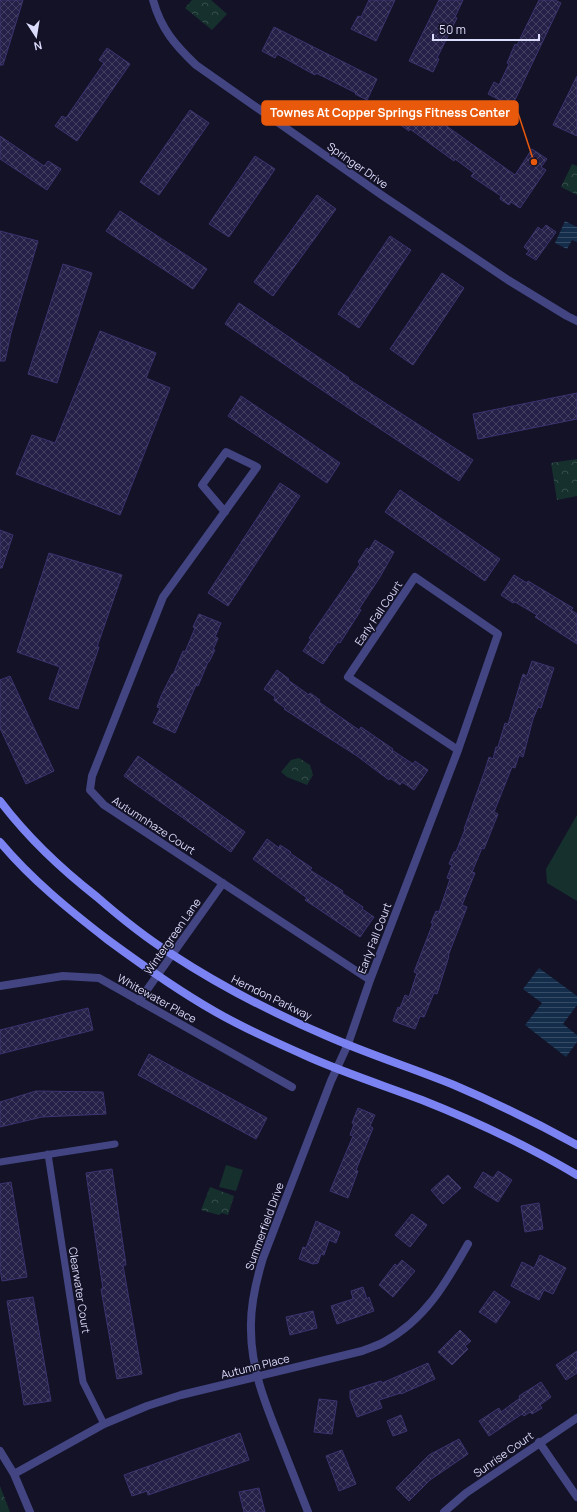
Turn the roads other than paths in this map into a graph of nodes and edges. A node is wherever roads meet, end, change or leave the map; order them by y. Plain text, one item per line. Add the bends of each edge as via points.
1 (153, 0) edge
2 (577, 321) edge
3 (225, 512) junction
4 (458, 750) junction
5 (0, 801) edge
6 (0, 842) edge
7 (223, 883) junction
8 (172, 955) junction
9 (157, 976) junction
10 (370, 980) junction
11 (0, 986) edge
12 (139, 1001) junction
13 (348, 1044) junction
14 (337, 1068) junction
15 (292, 1087) dead end
16 (115, 1144) dead end
17 (577, 1145) edge
18 (48, 1154) junction
19 (0, 1162) edge
20 (577, 1175) edge
21 (468, 1244) dead end
22 (257, 1377) junction
23 (577, 1418) edge
24 (104, 1424) junction
25 (539, 1442) junction
26 (0, 1451) edge
27 (14, 1474) junction
28 (577, 1497) edge
29 (30, 1512) edge
30 (308, 1512) edge
31 (444, 1512) edge

1 - 2 street, Springer Drive via 160,21 172,41 196,65 475,258
3 - 3 street, Autumnhaze Court via 257,467 226,452 202,485
3 - 7 street, Autumnhaze Court via 164,597 92,776 90,790 104,805
4 - 4 street, Early Fall Court via 498,634 416,577 348,677
4 - 10 street, Early Fall Court
5 - 8 main road, Herndon Parkway via 28,835 66,871 125,921
6 - 9 main road via 58,899
7 - 8 street, Wintergreen Lane
7 - 10 street, Autumnhaze Court
8 - 9 street, Wintergreen Lane
8 - 13 main road, Herndon Parkway via 208,978 272,1012
9 - 12 street, Wintergreen Lane
9 - 14 main road via 235,1022
10 - 13 street, Early Fall Court
11 - 12 street, Whitewater Place via 63,976 99,978
12 - 15 street, Whitewater Place
13 - 14 street, Summerfield Drive
13 - 17 main road, Herndon Parkway via 475,1094
14 - 20 main road via 422,1100 488,1129
14 - 22 street, Summerfield Drive via 258,1275 252,1302 251,1329
16 - 18 lane
18 - 19 lane
18 - 24 lane, Clearwater Court via 83,1382
21 - 22 street, Autumn Place via 430,1306 414,1322 383,1343 362,1351
22 - 24 street, Autumn Place via 181,1395
22 - 30 street, Summerfield Drive
23 - 25 street, Sunrise Court
24 - 27 street, Autumn Place
25 - 28 street
25 - 31 street, Sunrise Court
26 - 27 street
27 - 29 street

